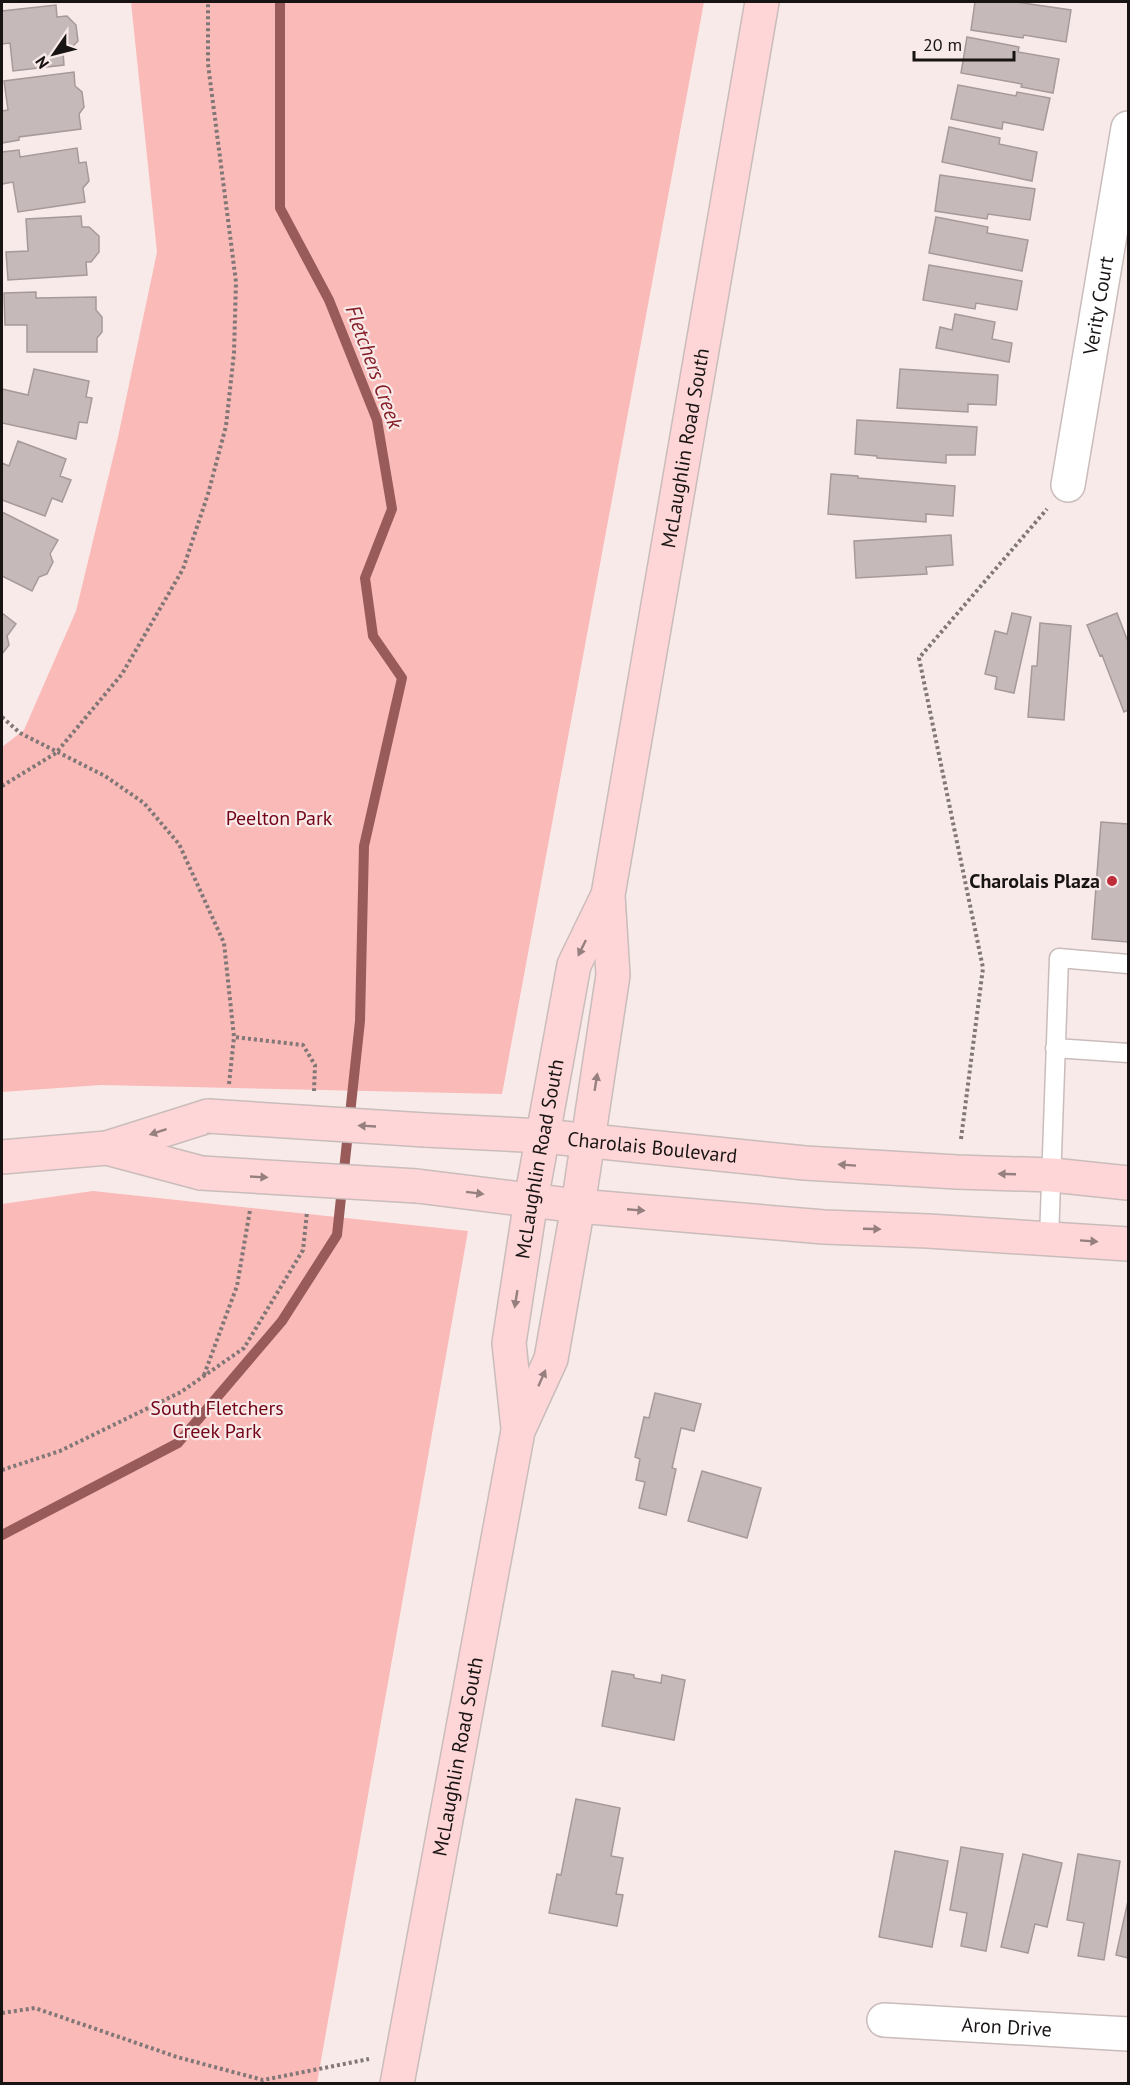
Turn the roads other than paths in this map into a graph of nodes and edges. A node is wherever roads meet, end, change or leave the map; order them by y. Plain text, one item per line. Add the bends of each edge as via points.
1 (762, 2) edge
2 (1128, 128) edge
3 (1068, 485) road end
4 (608, 895) junction
5 (1128, 964) edge
6 (1055, 1048) junction
7 (1128, 1053) edge
8 (543, 1136) junction
9 (587, 1140) junction
10 (107, 1148) junction
11 (2, 1157) edge
12 (1052, 1175) junction
13 (1128, 1183) edge
14 (531, 1200) junction
15 (578, 1206) junction
16 (1049, 1239) junction
17 (1128, 1244) edge
18 (518, 1431) junction
19 (884, 2020) dead end
20 (1128, 2034) edge
21 (400, 2068) edge

1 - 4 main road, McLaughlin Road South
2 - 3 street, Verity Court
4 -> 8 main road, McLaughlin Road South via 574,965
9 -> 4 main road, McLaughlin Road South via 612,975
5 - 6 lane via 1059,958
6 - 7 lane
6 - 12 lane
8 - 9 main road, Charolais Boulevard
8 -> 10 main road, Charolais Boulevard, bridge via 220,1117
8 - 14 main road, McLaughlin Road South
12 -> 9 main road, Charolais Boulevard via 805,1163
9 - 15 main road, McLaughlin Road South
10 - 11 main road, Charolais Boulevard
10 -> 14 main road, Charolais Boulevard, bridge via 201,1173 417,1186
12 - 13 main road, Charolais Boulevard
12 - 16 lane
14 - 15 main road, Charolais Boulevard
14 -> 18 main road, McLaughlin Road South via 509,1343
15 -> 16 main road, Charolais Boulevard via 824,1227
18 -> 15 main road, McLaughlin Road South via 551,1359
16 -> 17 main road, Charolais Boulevard
18 - 21 main road, McLaughlin Road South
19 - 20 street, Aron Drive

